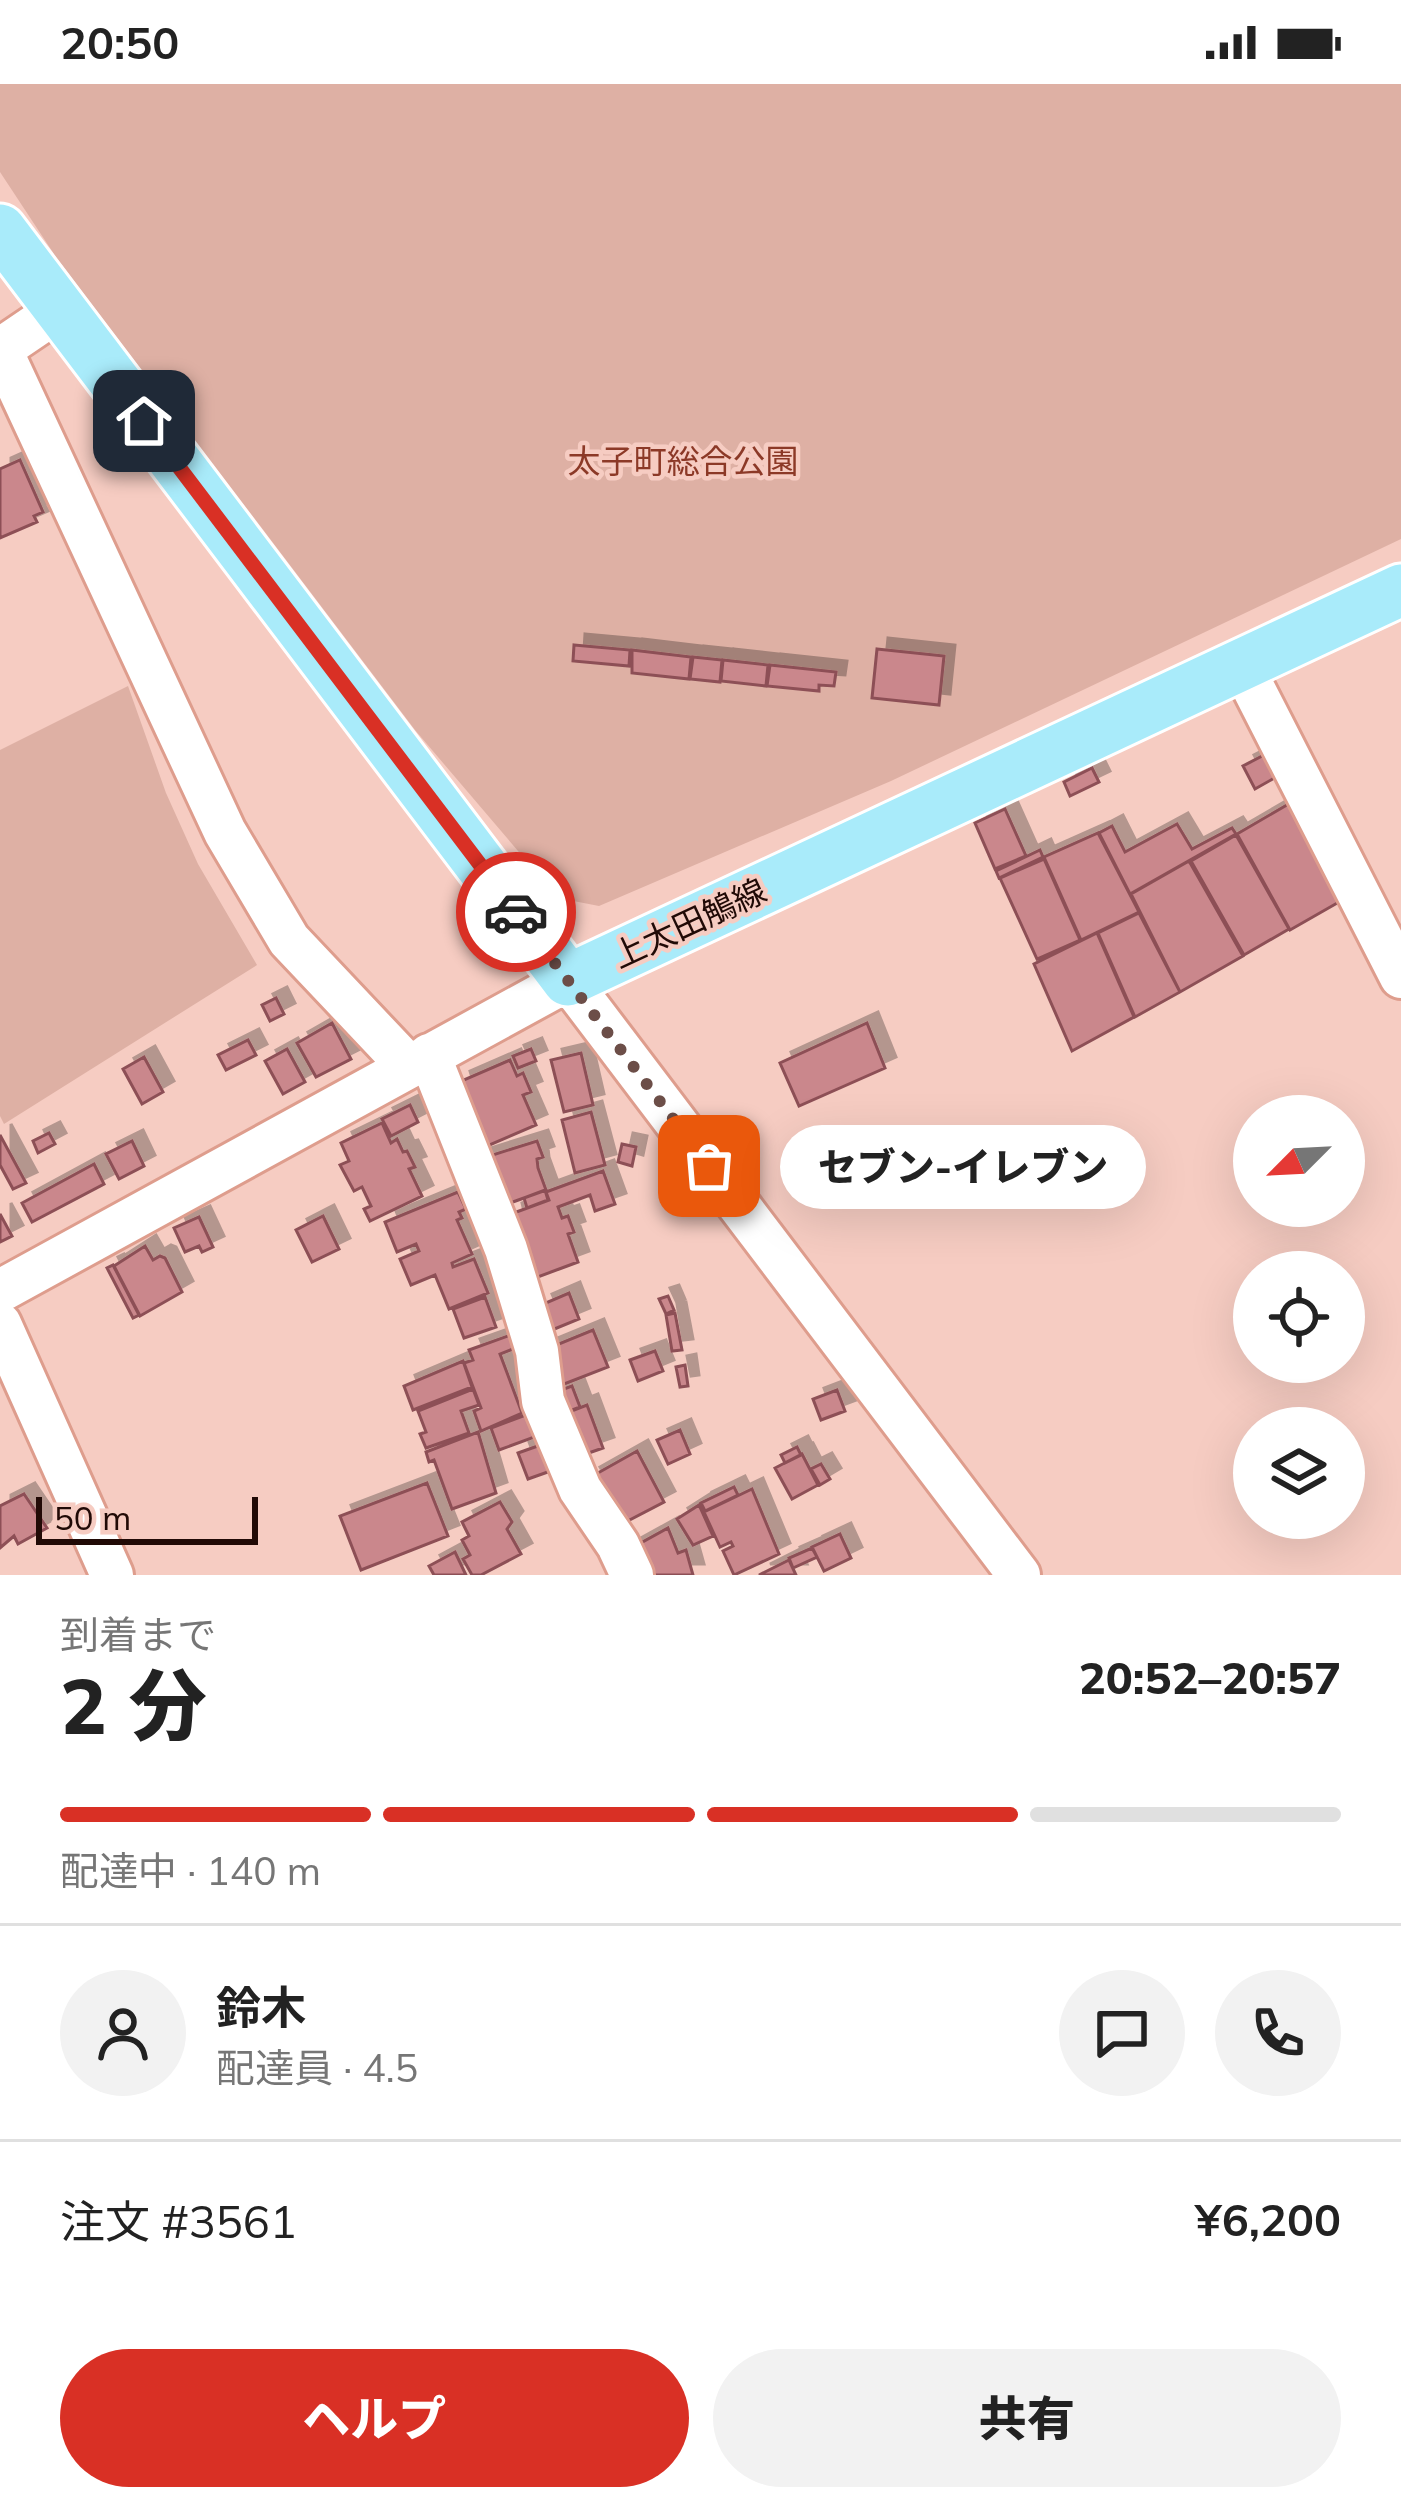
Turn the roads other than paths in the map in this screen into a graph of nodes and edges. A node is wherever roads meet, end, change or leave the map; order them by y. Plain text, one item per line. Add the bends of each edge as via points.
1 (0, 230) edge
2 (60, 309) junction
3 (0, 348) edge
4 (1401, 590) edge
5 (1241, 664) junction
6 (1401, 976) edge
7 (568, 980) junction
8 (419, 1061) junction
9 (0, 1291) edge
10 (0, 1324) edge
11 (112, 1575) edge
12 (632, 1575) edge
13 (1019, 1575) edge

1 - 2 main road
2 - 3 street
2 - 7 main road
3 - 8 street via 225,832 289,940
4 - 5 main road, 上太田鵤線
5 - 6 street
5 - 7 main road, 上太田鵤線
7 - 8 street
7 - 13 street
8 - 9 street
8 - 12 street via 506,1249 543,1401 580,1489
10 - 11 street

